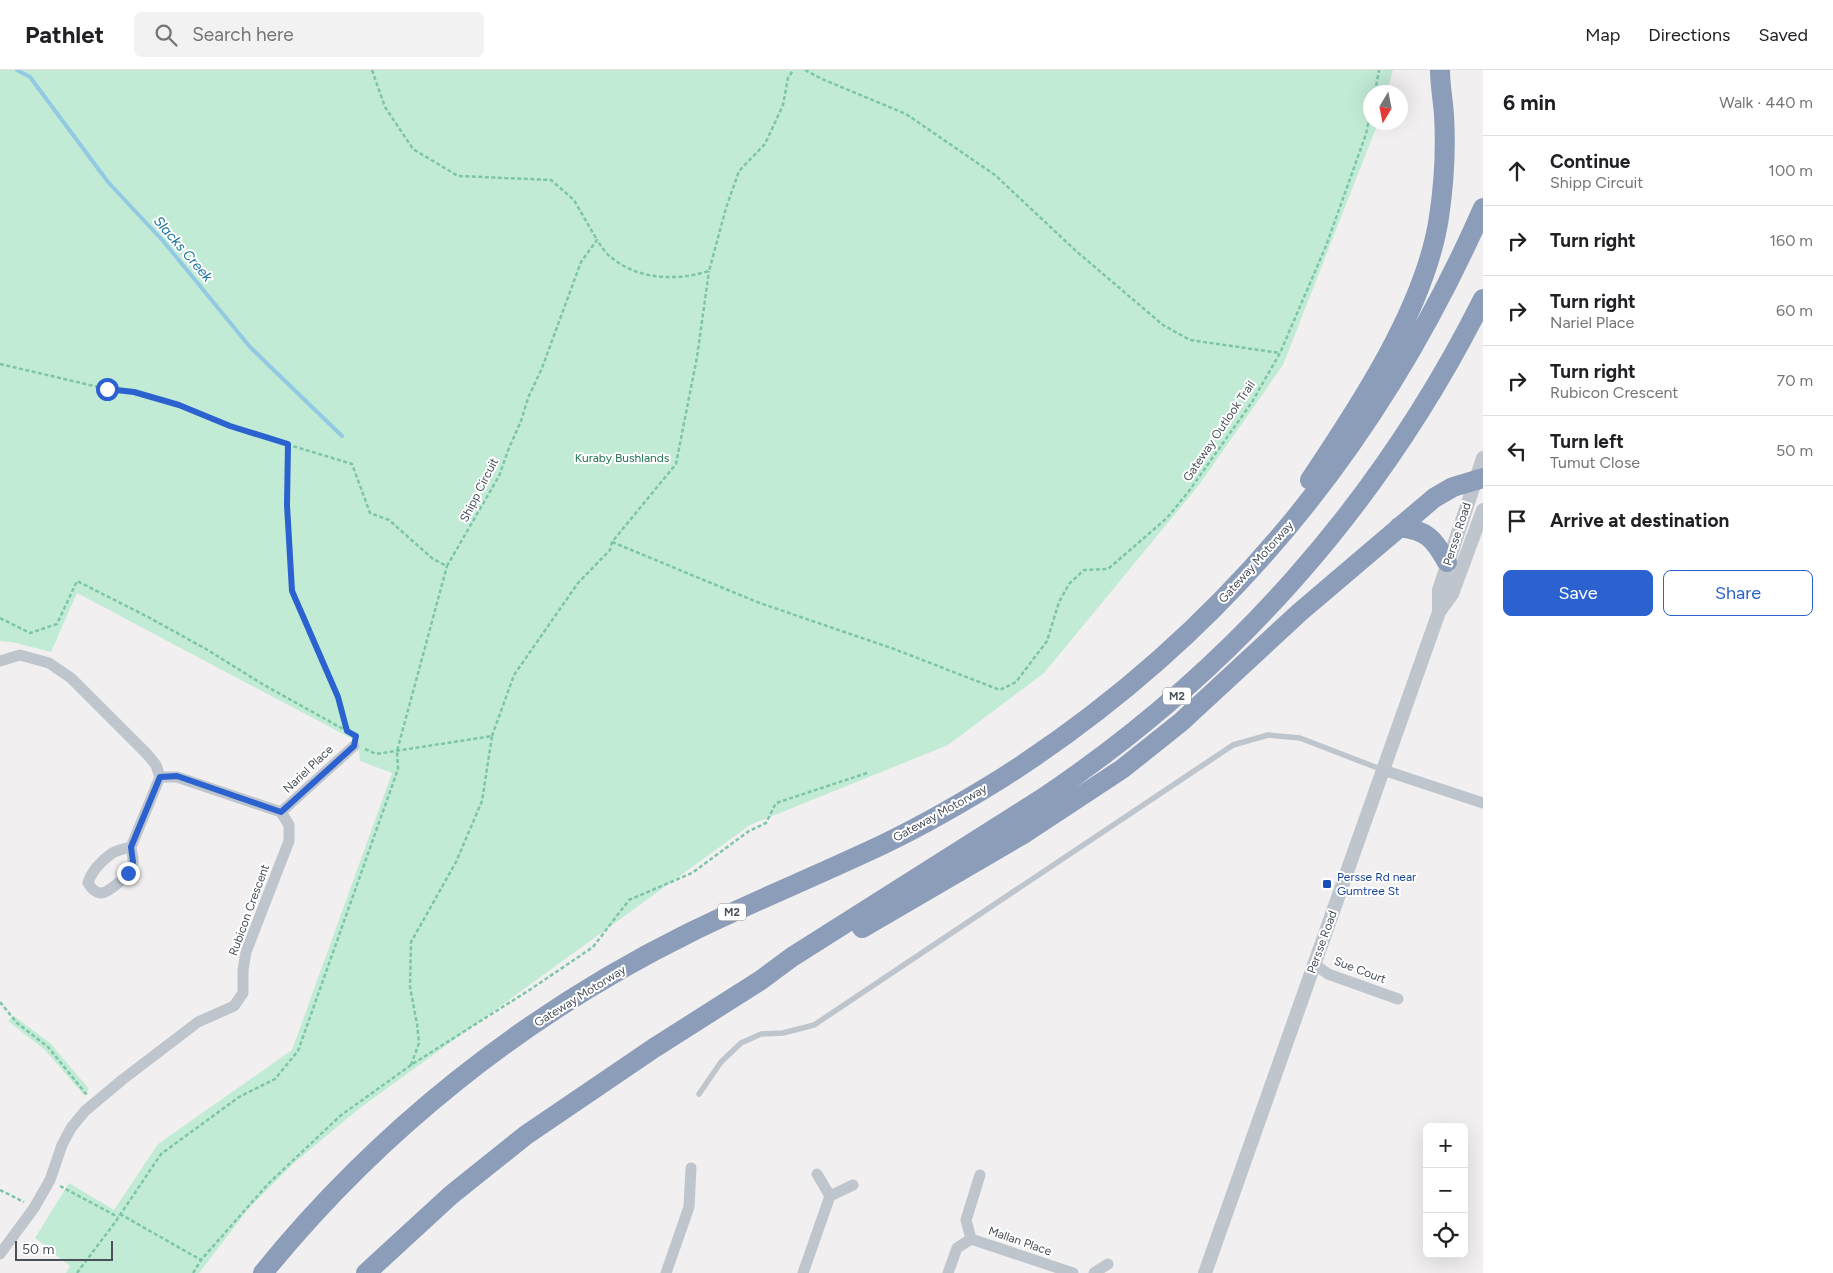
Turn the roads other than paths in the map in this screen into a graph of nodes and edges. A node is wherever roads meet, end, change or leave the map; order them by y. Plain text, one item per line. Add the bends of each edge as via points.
1 (1440, 70) edge
2 (1483, 208) edge
3 (1483, 299) edge
4 (1483, 458) edge
5 (1478, 480) edge
6 (1483, 510) edge
7 (1399, 527) junction
8 (1285, 532) junction
9 (1448, 562) junction
10 (1439, 612) junction
11 (0, 662) edge
12 (354, 746) road end
13 (1383, 770) junction
14 (160, 777) junction
15 (1483, 803) edge
16 (281, 812) junction
17 (131, 847) dead end
18 (1314, 964) junction
19 (761, 980) junction
20 (1398, 1000) dead end
21 (699, 1094) dead end
22 (691, 1168) dead end
23 (817, 1174) dead end
24 (980, 1175) dead end
25 (853, 1185) dead end
26 (830, 1196) junction
27 (971, 1239) junction
28 (0, 1254) edge
29 (1108, 1264) dead end
30 (263, 1273) edge
31 (366, 1273) edge
32 (666, 1273) edge
33 (803, 1273) edge
34 (948, 1273) edge
35 (1073, 1273) edge
36 (1094, 1273) edge
37 (1205, 1273) edge

1 - 8 highway via 1444,135 1442,193 1439,219 1419,290 1363,397 1291,506
2 - 8 highway, Gateway Motorway / M2 via 1448,285 1386,394
3 - 19 highway, M2 via 1430,396 1358,502 1274,603 1202,674 1084,770
4 - 5 street, Persse Road
5 - 7 highway via 1444,491
5 - 9 street, Persse Road
6 - 10 street, Persse Road via 1452,594
7 - 9 highway via 1416,529 1429,536
7 - 19 highway via 1300,612 1181,722 1122,769 1025,833 804,963
8 - 30 highway, Gateway Motorway / M2 via 1204,618 1134,681 1001,779 891,841 643,957 583,992 504,1046 431,1102 358,1169
9 - 10 street, Persse Road via 1439,590
10 - 13 street, Persse Road
11 - 14 street via 20,655 49,663 70,678 147,754
12 - 16 street, Nariel Place
13 - 15 street
13 - 18 street, Persse Road
13 - 21 lane via 1300,738 1268,734 1233,746 814,1024 762,1034 741,1043 721,1062
14 - 16 street via 177,776
14 - 17 street
16 - 28 street, Rubicon Crescent via 289,825 289,842 246,952 243,993 234,1006 198,1022 86,1111 71,1128 50,1180 34,1208
18 - 20 street, Sue Court via 1328,974
18 - 37 street, Persse Road
19 - 31 highway, M2 via 526,1135 451,1195
22 - 32 street via 690,1207
23 - 26 street
24 - 27 street via 966,1220
25 - 26 street
26 - 33 street
27 - 34 street, Mallan Place via 957,1248
27 - 35 street, Mallan Place
29 - 36 street

